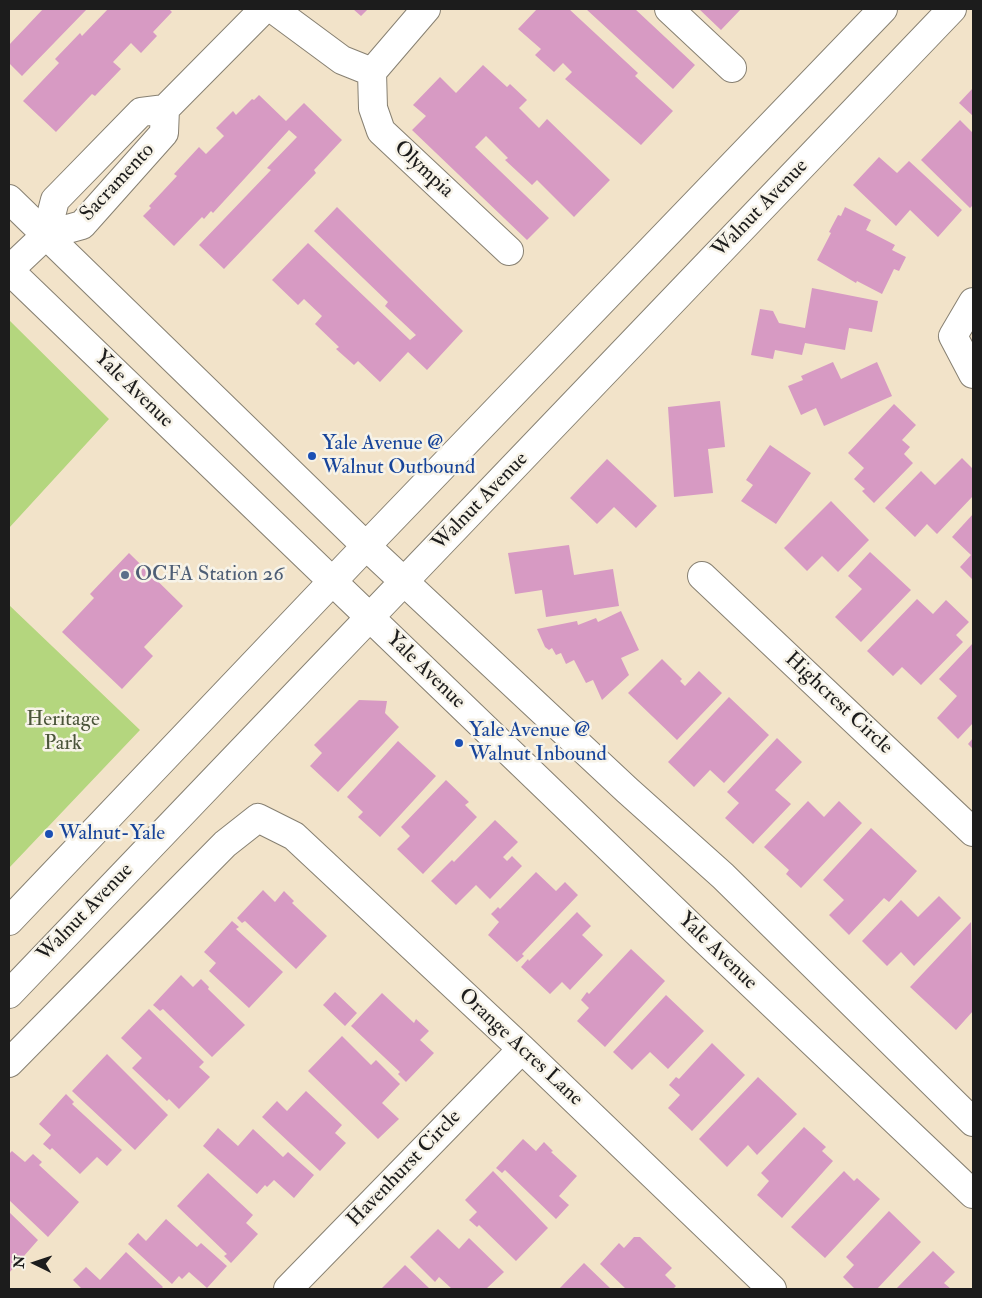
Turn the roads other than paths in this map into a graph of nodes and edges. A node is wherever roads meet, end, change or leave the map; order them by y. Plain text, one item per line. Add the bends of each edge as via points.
1 (264, 9) edge
2 (272, 9) edge
3 (426, 9) edge
4 (669, 9) edge
5 (883, 9) edge
6 (952, 9) edge
7 (732, 68) dead end
8 (372, 72) junction
9 (165, 109) junction
10 (9, 199) edge
11 (46, 235) junction
12 (509, 251) dead end
13 (9, 270) edge
14 (973, 302) edge
15 (973, 374) edge
16 (366, 546) junction
17 (702, 576) dead end
18 (405, 581) junction
19 (332, 582) junction
20 (369, 618) junction
21 (973, 832) edge
22 (9, 921) edge
23 (9, 994) edge
24 (522, 1049) junction
25 (9, 1063) edge
26 (973, 1122) edge
27 (973, 1194) edge
28 (767, 1288) edge
29 (288, 1289) edge

1 - 9 main road
2 - 8 main road via 342,60
3 - 8 main road
4 - 7 main road
5 - 16 main road
6 - 18 main road, Walnut Avenue
8 - 12 main road, Olympia via 373,108 381,131
9 - 11 main road, Sacramento via 141,112 60,194 55,200
9 - 11 main road, Sacramento via 164,133 82,225
10 - 11 main road
11 - 13 main road, Sacramento
11 - 16 main road
13 - 19 main road, Yale Avenue
14 - 15 main road via 953,336
16 - 18 main road
16 - 19 main road
17 - 21 main road, Highcrest Circle
18 - 20 main road, Walnut Avenue
18 - 26 main road via 723,876
19 - 20 main road, Yale Avenue
19 - 22 main road
20 - 23 main road, Walnut Avenue
20 - 27 main road, Yale Avenue
24 - 25 main road, Orange Acres Lane via 294,836 258,818 225,844
24 - 28 main road, Orange Acres Lane
24 - 29 main road, Havenhurst Circle

